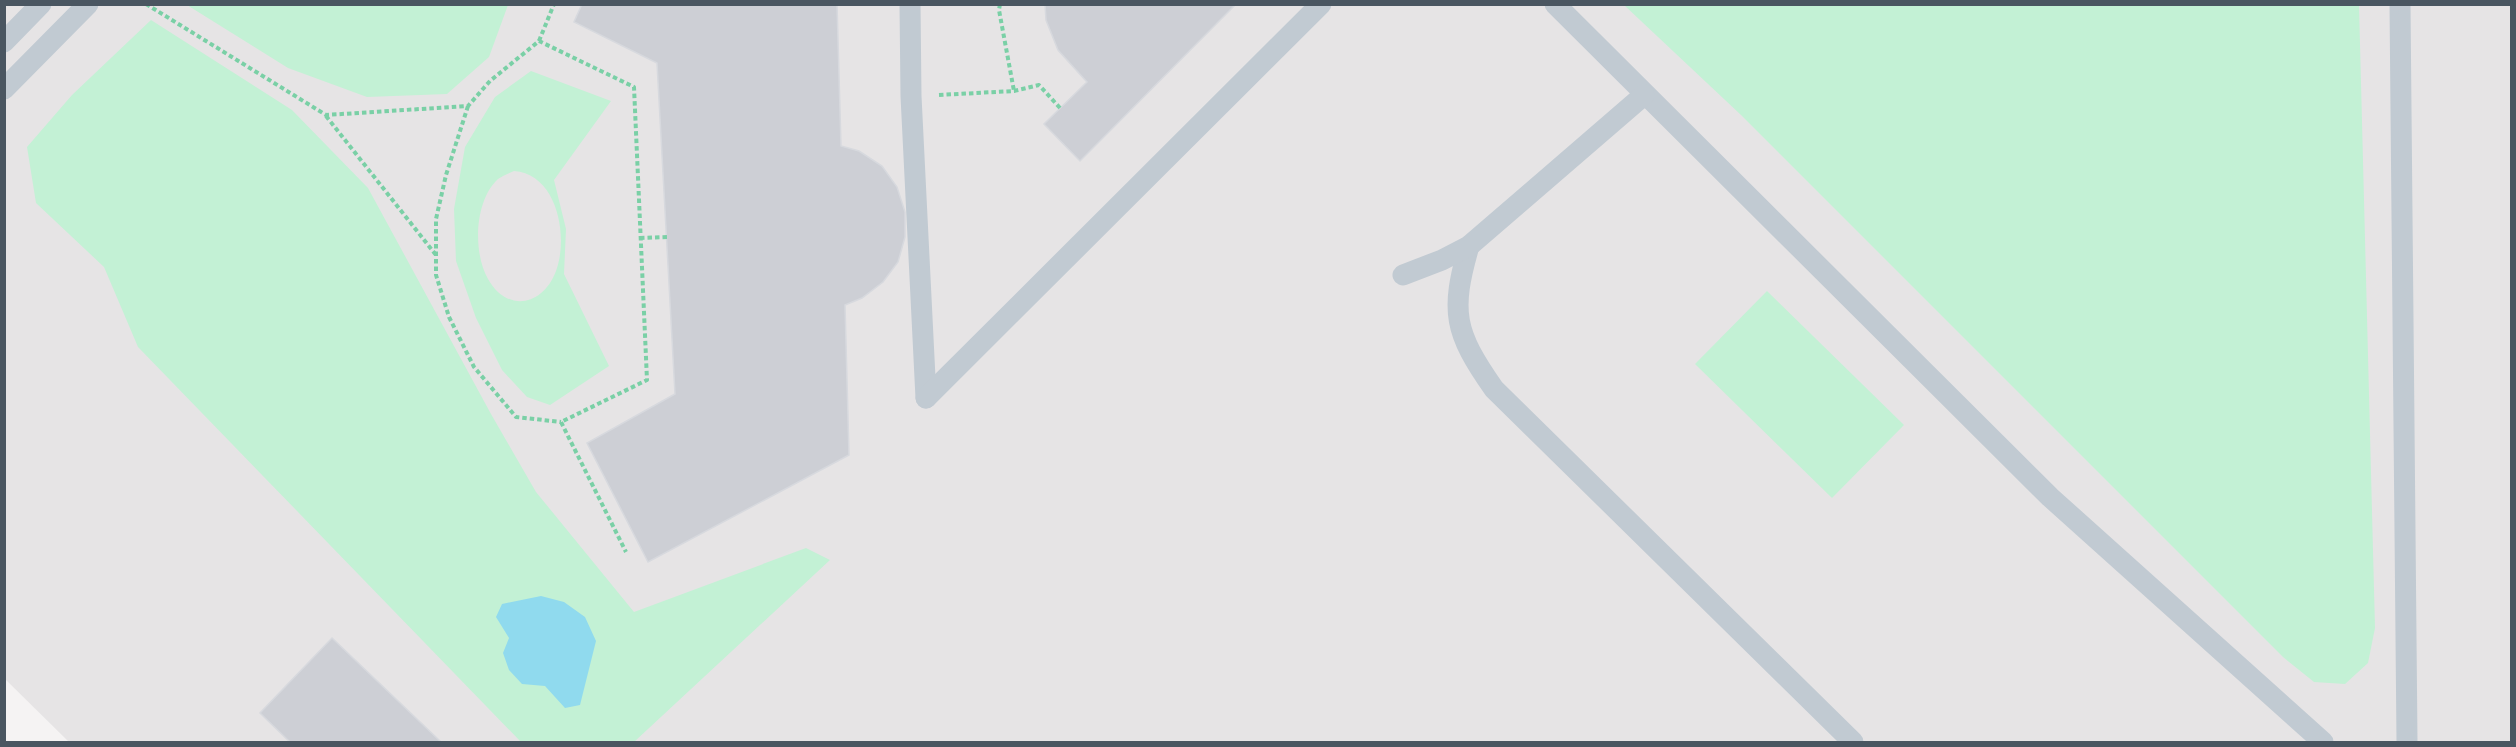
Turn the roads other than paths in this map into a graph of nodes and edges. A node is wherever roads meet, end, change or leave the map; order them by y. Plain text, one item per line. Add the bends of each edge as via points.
1 (41, 4) edge
2 (88, 4) edge
3 (910, 4) edge
4 (1321, 4) edge
5 (1555, 4) edge
6 (2400, 4) edge
7 (4, 42) edge
8 (4, 89) edge
9 (1644, 95) junction
10 (1469, 246) junction
11 (1403, 275) dead end
12 (1853, 742) edge
13 (2323, 742) edge
14 (2407, 742) edge

1 - 7 lane
2 - 8 lane
3 - 4 lane via 926,398
5 - 9 lane
6 - 14 lane
9 - 10 lane
9 - 13 lane via 2050,497
10 - 11 lane
10 - 12 lane via 1457,299 1457,320 1474,360 1494,389

